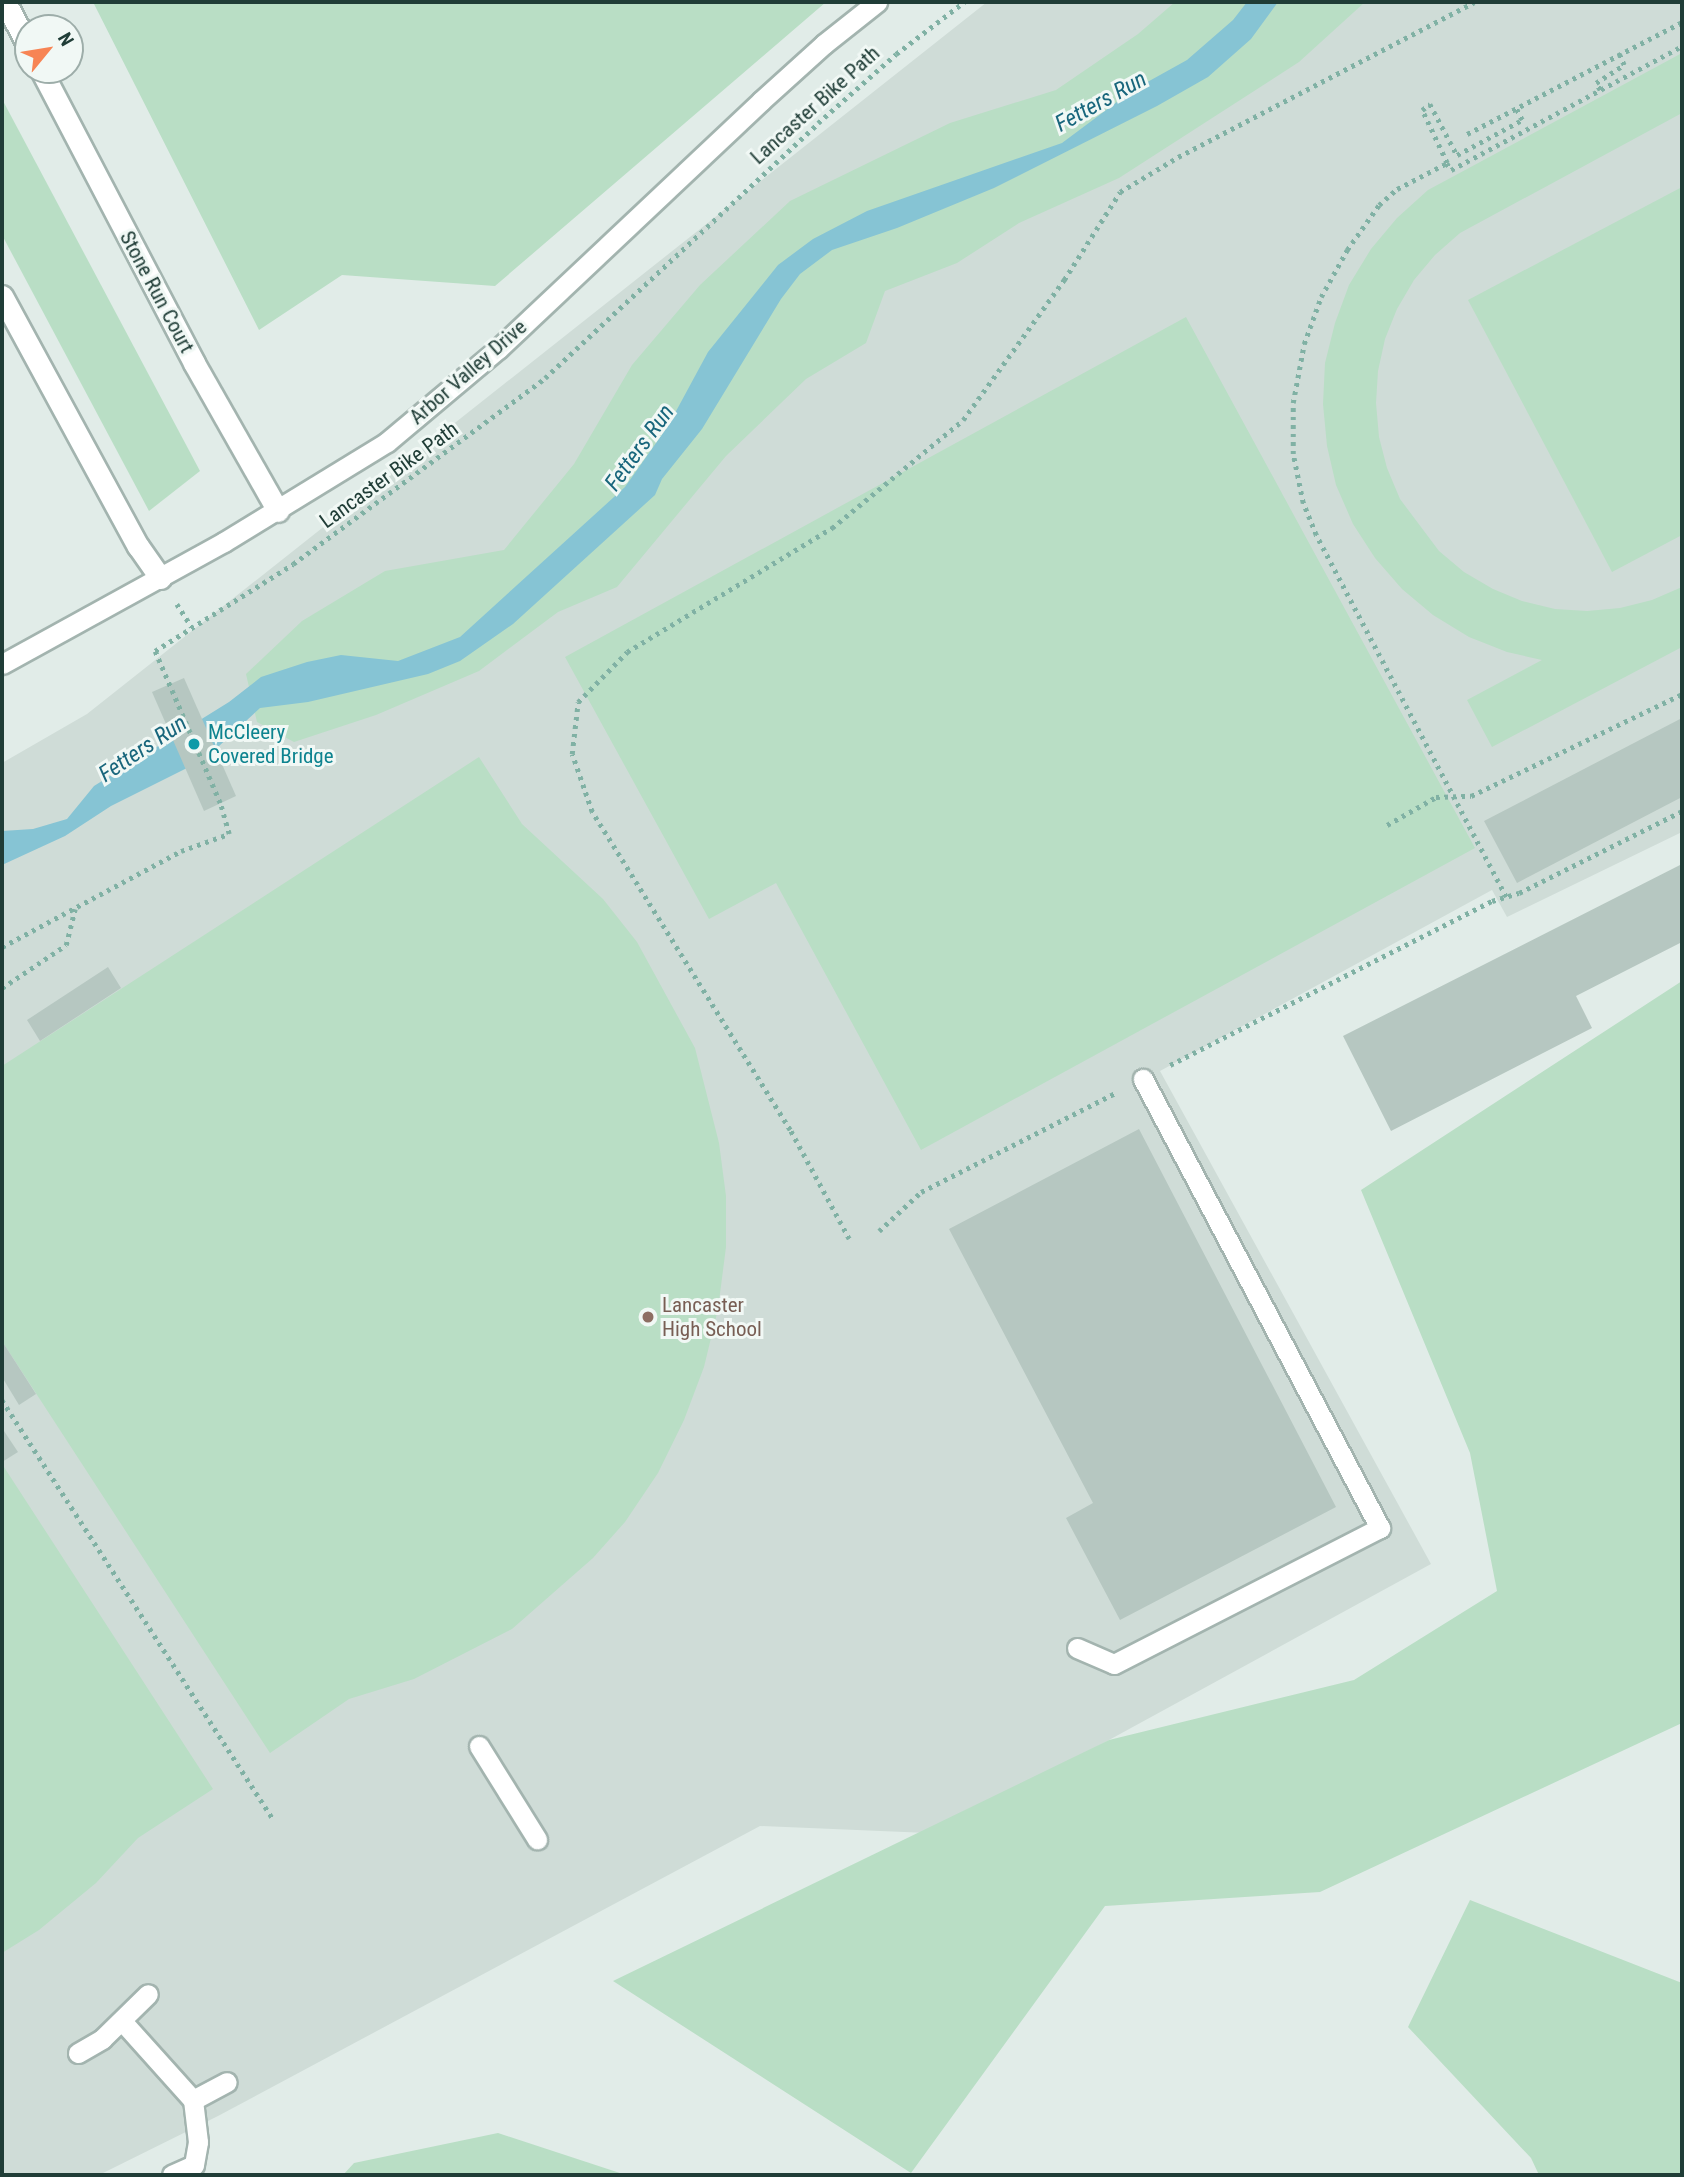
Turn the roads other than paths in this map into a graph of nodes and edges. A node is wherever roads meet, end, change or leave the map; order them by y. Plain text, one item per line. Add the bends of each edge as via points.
1 (5, 2) edge
2 (877, 2) edge
3 (14, 19) edge
4 (48, 84) edge
5 (2, 296) edge
6 (278, 512) junction
7 (160, 578) junction
8 (2, 664) edge
9 (1143, 1079) road end
10 (1077, 1648) dead end
11 (479, 1746) dead end
12 (537, 1839) dead end
13 (148, 1994) dead end
14 (122, 2021) junction
15 (78, 2053) dead end
16 (226, 2082) dead end
17 (192, 2100) junction
18 (172, 2175) edge

1 - 3 street
2 - 6 lane, Arbor Valley Drive via 788,76 498,349 387,442
4 - 6 street, Stone Run Court via 194,363
5 - 7 street via 138,546
6 - 7 lane, Arbor Valley Drive
7 - 8 lane, Arbor Valley Drive
9 - 10 lane via 1380,1528 1114,1664
11 - 12 lane
13 - 14 lane
14 - 15 lane
14 - 17 lane
16 - 17 lane
17 - 18 lane via 198,2142 194,2165

